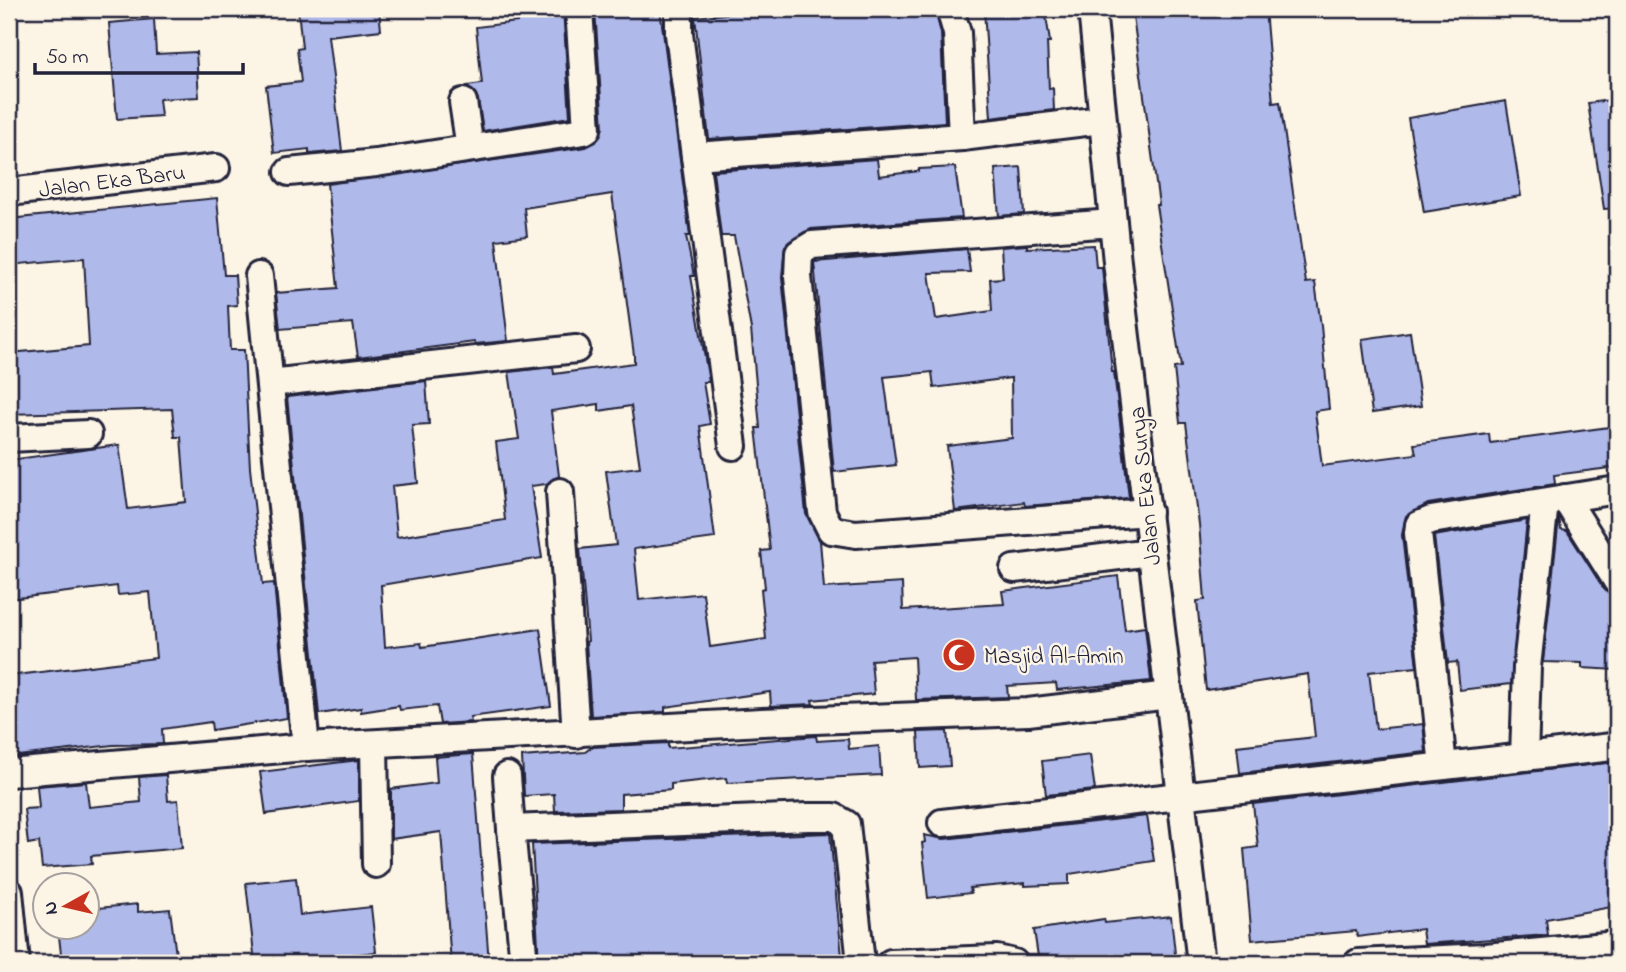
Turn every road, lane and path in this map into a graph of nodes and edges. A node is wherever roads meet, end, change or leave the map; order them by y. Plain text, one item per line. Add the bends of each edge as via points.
1 (579, 9) edge
2 (679, 9) edge
3 (950, 9) edge
4 (1092, 9) edge
5 (463, 102) dead end
6 (1102, 120) junction
7 (962, 136) junction
8 (470, 148) junction
9 (695, 156) junction
10 (216, 168) dead end
11 (289, 172) dead end
12 (9, 192) edge
13 (1113, 223) junction
14 (259, 276) dead end
15 (576, 349) dead end
16 (270, 383) junction
17 (88, 434) dead end
18 (9, 438) edge
19 (733, 446) dead end
20 (1617, 490) edge
21 (560, 492) dead end
22 (1555, 500) junction
23 (1148, 512) junction
24 (1151, 552) junction
25 (1014, 569) dead end
26 (1617, 581) edge
27 (1169, 695) junction
28 (576, 734) junction
29 (374, 744) junction
30 (306, 747) junction
31 (1612, 747) dead end
32 (1524, 757) junction
33 (1443, 766) junction
34 (9, 773) edge
35 (507, 776) dead end
36 (1181, 796) junction
37 (942, 824) dead end
38 (511, 829) junction
39 (376, 864) dead end
40 (9, 892) edge
41 (1617, 945) edge
42 (16, 963) edge
43 (524, 963) edge
44 (861, 963) edge
45 (891, 963) edge
46 (1014, 963) edge
47 (1202, 963) edge
48 (1358, 963) edge

1 - 8 street via 586,130
2 - 9 street
3 - 7 street via 957,33
4 - 6 street, Jalan Eka Surya
5 - 8 street
6 - 7 street
6 - 13 street, Jalan Eka Surya
7 - 9 street
8 - 11 street
9 - 19 street
10 - 12 street, Jalan Eka Baru
13 - 23 street, Jalan Eka Surya
13 - 23 street via 812,245 799,253 822,512 831,530 856,534
14 - 16 street
15 - 16 street
16 - 30 street
17 - 18 street
20 - 22 street
21 - 28 street
22 - 26 street
22 - 32 street via 1527,667
22 - 33 street via 1419,525
23 - 24 street, Jalan Eka Surya
24 - 25 street
24 - 27 street, Jalan Eka Surya
27 - 28 street via 1028,712
27 - 36 street, Jalan Eka Surya
28 - 29 street
29 - 30 street
29 - 39 street
30 - 34 street
31 - 32 street
32 - 33 street
33 - 36 street
35 - 38 street
36 - 37 street
36 - 47 street, Jalan Eka Surya
38 - 43 street
38 - 44 street via 839,818 846,827
40 - 42 street
41 - 48 street via 1482,947
45 - 46 street via 997,959

